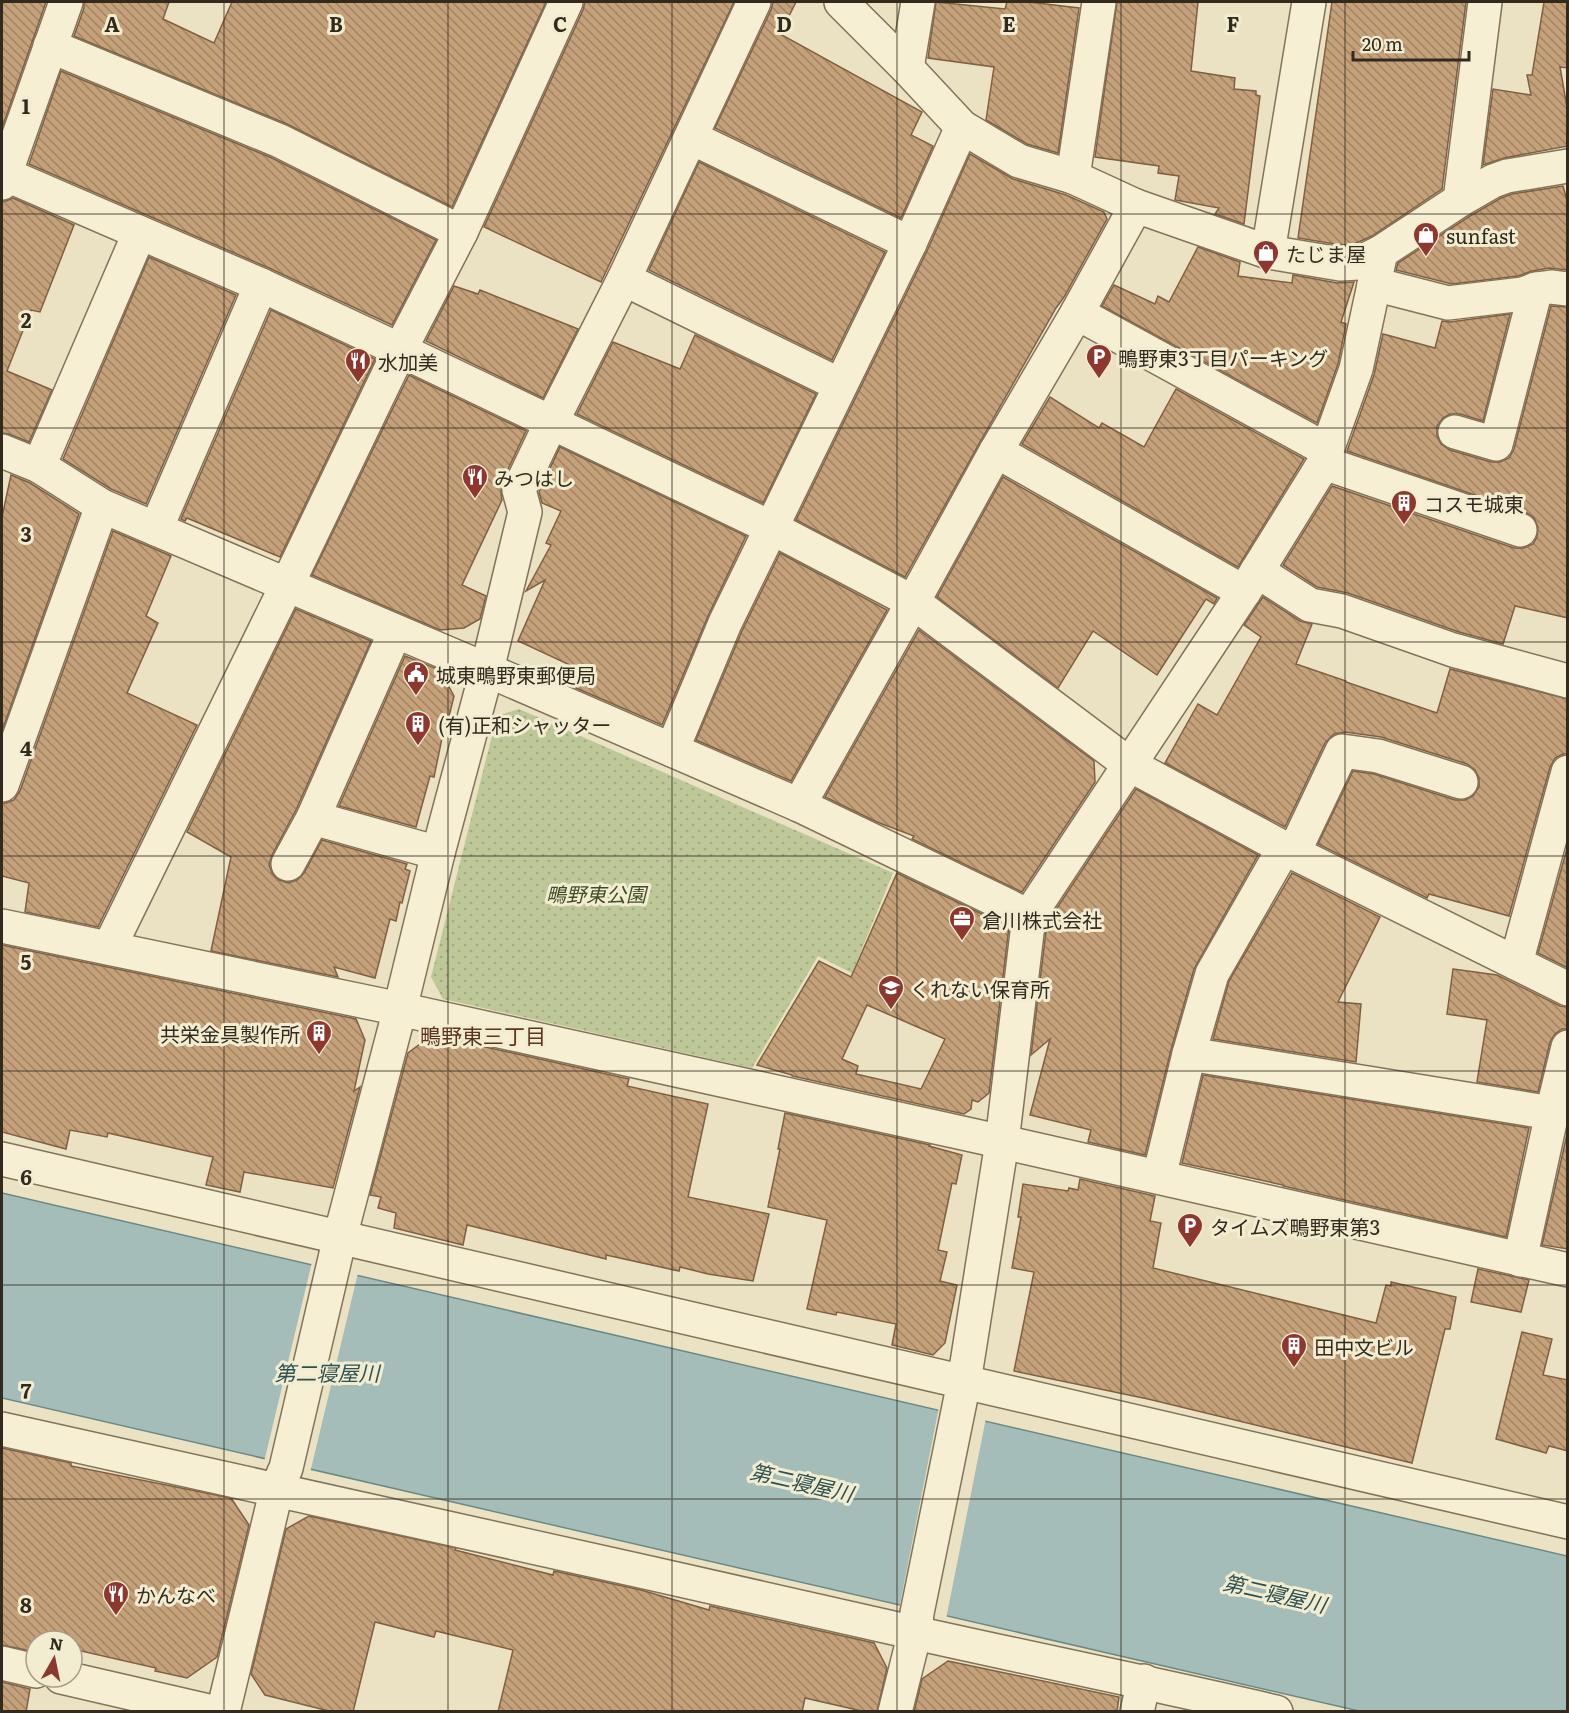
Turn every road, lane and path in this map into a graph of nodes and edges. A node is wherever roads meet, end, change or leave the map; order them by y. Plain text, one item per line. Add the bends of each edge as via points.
1 (66, 2) edge
2 (566, 2) edge
3 (754, 2) edge
4 (841, 2) edge
5 (918, 2) edge
6 (1099, 2) edge
7 (1309, 2) edge
8 (1485, 2) edge
9 (50, 46) junction
10 (907, 68) junction
11 (962, 127) junction
12 (692, 138) junction
13 (1568, 166) edge
14 (3, 177) edge
15 (1073, 177) junction
16 (1460, 200) junction
17 (1136, 206) junction
18 (461, 232) junction
19 (140, 234) junction
20 (910, 243) junction
21 (1268, 252) junction
22 (1381, 252) junction
23 (624, 279) junction
24 (1374, 284) junction
25 (261, 285) junction
26 (1536, 289) junction
27 (1568, 290) edge
28 (1077, 313) junction
29 (400, 350) junction
30 (840, 385) junction
31 (551, 423) junction
32 (1455, 432) dead end
33 (2, 451) edge
34 (996, 451) junction
35 (1325, 457) junction
36 (39, 466) junction
37 (102, 506) junction
38 (772, 528) junction
39 (156, 529) junction
40 (1520, 530) dead end
41 (1251, 581) junction
42 (287, 585) junction
43 (913, 602) junction
44 (395, 632) junction
45 (487, 670) junction
46 (1568, 681) edge
47 (672, 750) junction
48 (1130, 765) junction
49 (1568, 772) edge
50 (1461, 782) dead end
51 (2, 785) edge
52 (799, 805) junction
53 (313, 818) junction
54 (1289, 850) junction
55 (438, 853) junction
56 (288, 864) dead end
57 (1029, 916) junction
58 (2, 926) edge
59 (109, 948) junction
60 (1516, 963) junction
61 (1568, 989) edge
62 (400, 1009) junction
63 (1568, 1047) edge
64 (1189, 1054) junction
65 (1551, 1113) junction
66 (1002, 1142) junction
67 (2, 1159) edge
68 (1159, 1177) junction
69 (336, 1251) junction
70 (1520, 1260) junction
71 (1568, 1270) edge
72 (962, 1395) junction
73 (2, 1429) edge
74 (282, 1478) junction
75 (1568, 1522) edge
76 (916, 1623) junction
77 (2, 1663) edge
78 (24, 1668) edge
79 (84, 1682) edge
80 (1141, 1696) edge
81 (213, 1712) edge
82 (223, 1712) edge
83 (895, 1712) edge
84 (1276, 1712) edge

1 - 9 street
2 - 18 street
3 - 12 street
4 - 10 street
5 - 10 street
6 - 15 street
7 - 21 street
8 - 16 street
9 - 14 street
9 - 18 street via 280,141
10 - 11 street
11 - 15 street via 1018,161
11 - 20 street
12 - 20 street
12 - 23 street
13 - 16 street via 1507,176
14 - 19 street
15 - 17 street
16 - 22 street
17 - 21 street
17 - 28 street
18 - 29 street
19 - 25 street
19 - 36 street
20 - 30 street
21 - 22 street via 1350,264
22 - 24 street
23 - 30 street
23 - 31 street
24 - 26 street via 1448,303
24 - 35 street via 1356,369
25 - 29 street
25 - 39 street
26 - 27 street
26 - 32 street via 1496,444
28 - 34 street
28 - 35 street
29 - 31 street
29 - 42 street
30 - 38 street
31 - 38 street
31 - 45 street via 519,490 525,512
33 - 36 street
34 - 41 street
34 - 43 street
35 - 40 street
35 - 41 street
36 - 37 street
37 - 39 street
37 - 51 street
38 - 43 street
38 - 47 street via 725,623
39 - 42 street
41 - 46 street via 1310,605 1342,611 1453,650
41 - 48 street
42 - 44 street
42 - 59 street
43 - 48 street
43 - 52 street
44 - 45 street
44 - 53 street
45 - 47 street
45 - 55 street
47 - 52 street
48 - 54 street
48 - 57 street
49 - 60 street
50 - 54 street via 1378,756 1342,751
52 - 57 street
53 - 55 street
53 - 56 street
54 - 60 street
54 - 64 street via 1212,974
55 - 62 street
57 - 66 street
58 - 59 street
59 - 62 street
60 - 61 street
62 - 66 street
62 - 69 street
63 - 65 street
64 - 65 street
64 - 68 street
65 - 70 street
66 - 68 street
66 - 72 street
67 - 69 street
68 - 70 street
69 - 72 street
69 - 74 street
70 - 71 street
72 - 75 street
72 - 76 street
73 - 74 street
74 - 76 street
74 - 82 street
76 - 80 street
76 - 83 street
77 - 78 street
79 - 81 street
80 - 84 street

